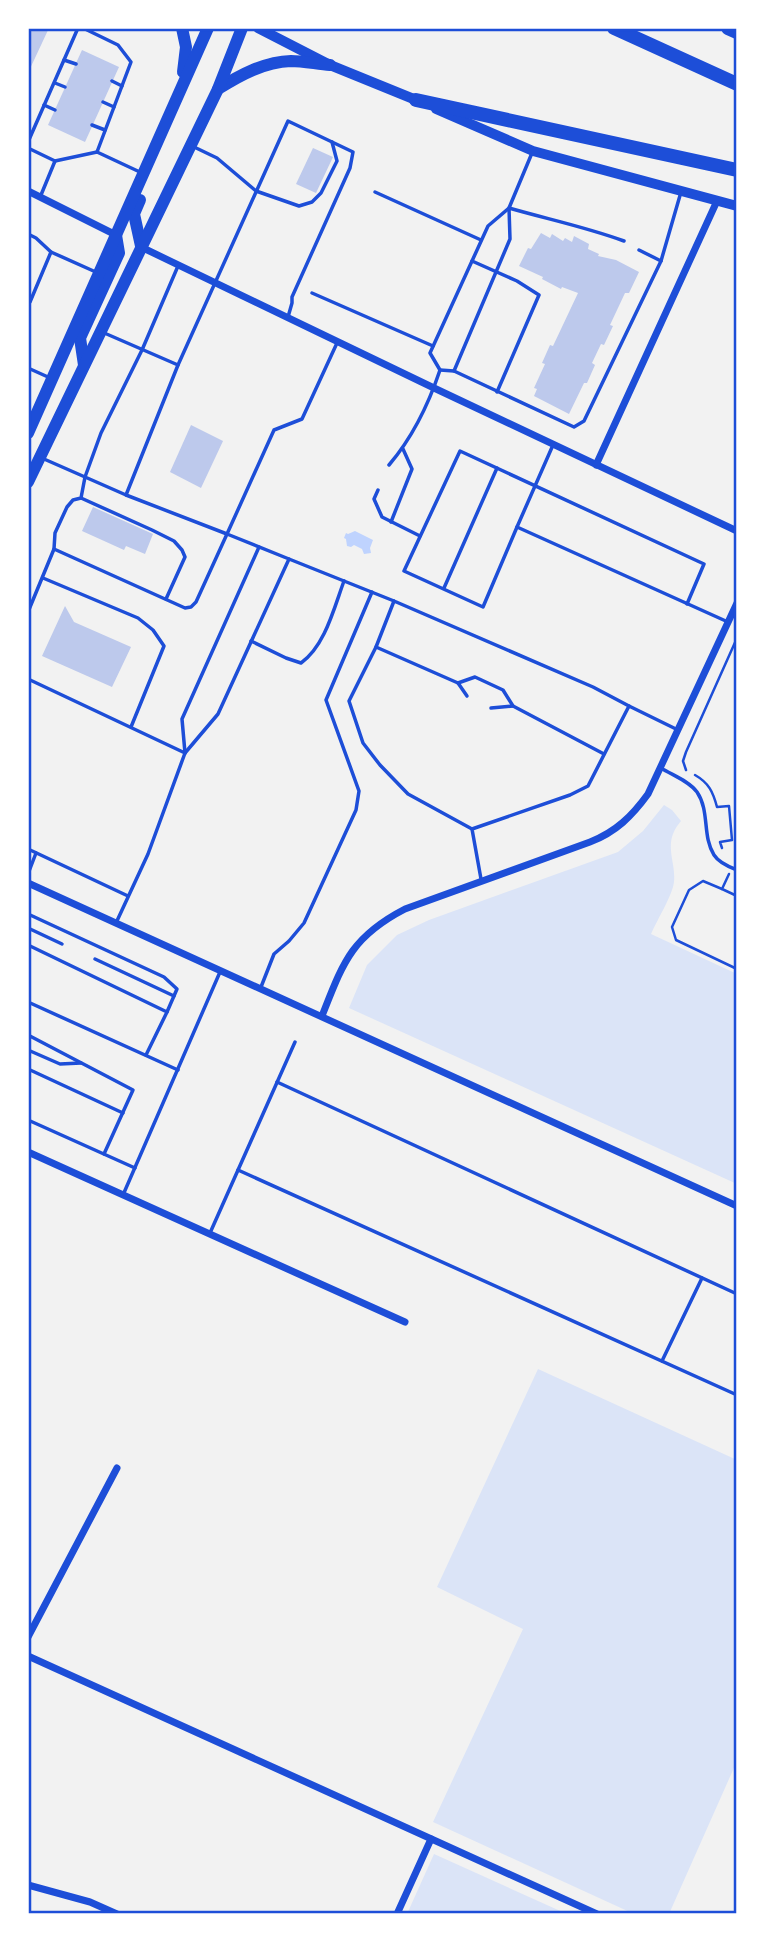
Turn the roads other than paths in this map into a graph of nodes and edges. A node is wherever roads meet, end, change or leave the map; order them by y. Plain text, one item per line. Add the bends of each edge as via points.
1 (81, 28) edge
2 (182, 28) edge
3 (208, 28) edge
4 (243, 28) edge
5 (258, 28) edge
6 (614, 28) edge
7 (728, 28) edge
8 (737, 32) edge
9 (64, 60) junction
10 (76, 64) dead end
11 (330, 65) junction
12 (112, 81) dead end
13 (55, 83) junction
14 (737, 84) edge
15 (122, 86) junction
16 (181, 86) junction
17 (65, 87) dead end
18 (218, 89) junction
19 (416, 100) junction
20 (103, 102) dead end
21 (44, 105) junction
22 (114, 107) junction
23 (55, 110) dead end
24 (167, 118) junction
25 (92, 125) dead end
26 (105, 130) junction
27 (28, 142) edge
28 (332, 142) junction
29 (190, 145) junction
30 (28, 148) edge
31 (533, 151) junction
32 (97, 152) junction
33 (55, 161) junction
34 (737, 170) edge
35 (143, 173) junction
36 (682, 190) junction
37 (28, 191) edge
38 (256, 191) junction
39 (375, 192) dead end
40 (41, 197) junction
41 (717, 201) junction
42 (737, 206) edge
43 (509, 208) junction
44 (28, 234) edge
45 (116, 235) junction
46 (481, 240) junction
47 (624, 241) dead end
48 (141, 247) junction
49 (639, 250) dead end
50 (51, 252) junction
51 (472, 261) junction
52 (661, 261) junction
53 (178, 265) junction
54 (496, 271) junction
55 (99, 274) junction
56 (214, 282) junction
57 (312, 293) dead end
58 (29, 302) edge
59 (288, 317) junction
60 (100, 331) junction
61 (338, 341) junction
62 (433, 346) junction
63 (142, 350) junction
64 (84, 365) junction
65 (178, 365) junction
66 (28, 368) edge
67 (440, 370) junction
68 (454, 371) junction
69 (52, 379) junction
70 (433, 388) junction
71 (497, 392) junction
72 (28, 433) edge
73 (552, 444) junction
74 (402, 449) junction
75 (34, 454) edge
76 (389, 465) dead end
77 (596, 465) junction
78 (497, 467) junction
79 (85, 477) junction
80 (28, 482) edge
81 (535, 484) junction
82 (378, 490) dead end
83 (126, 495) junction
84 (80, 498) junction
85 (391, 522) junction
86 (517, 527) junction
87 (737, 531) edge
88 (227, 534) junction
89 (420, 536) junction
90 (259, 547) junction
91 (54, 549) junction
92 (289, 559) junction
93 (43, 578) junction
94 (344, 581) junction
95 (443, 588) junction
96 (373, 592) junction
97 (166, 599) junction
98 (394, 601) junction
99 (737, 603) edge
100 (687, 604) junction
101 (28, 613) edge
102 (728, 622) junction
103 (251, 641) junction
104 (376, 646) junction
105 (28, 679) edge
106 (458, 683) junction
107 (467, 696) dead end
108 (513, 706) junction
109 (629, 706) junction
110 (491, 708) dead end
111 (131, 727) junction
112 (678, 730) junction
113 (186, 753) junction
114 (604, 754) junction
115 (660, 767) junction
116 (472, 829) junction
117 (28, 849) edge
118 (36, 853) junction
119 (737, 870) edge
120 (28, 874) edge
121 (482, 881) junction
122 (28, 883) edge
123 (128, 896) junction
124 (28, 914) edge
125 (116, 923) junction
126 (28, 928) edge
127 (62, 944) dead end
128 (28, 945) edge
129 (95, 960) dead end
130 (221, 971) junction
131 (260, 989) junction
132 (174, 996) junction
133 (28, 1002) edge
134 (167, 1012) junction
135 (322, 1016) junction
136 (28, 1035) edge
137 (295, 1042) dead end
138 (28, 1050) edge
139 (146, 1055) junction
140 (83, 1063) junction
141 (28, 1069) edge
142 (178, 1070) junction
143 (277, 1082) junction
144 (122, 1113) junction
145 (28, 1120) edge
146 (28, 1152) edge
147 (104, 1154) junction
148 (135, 1168) junction
149 (238, 1170) junction
150 (123, 1195) junction
151 (737, 1206) edge
152 (209, 1233) junction
153 (702, 1278) junction
154 (737, 1294) edge
155 (405, 1322) dead end
156 (662, 1361) junction
157 (737, 1395) edge
158 (117, 1468) dead end
159 (28, 1637) edge
160 (28, 1656) edge
161 (431, 1839) junction
162 (28, 1885) edge
163 (117, 1914) edge
164 (397, 1914) edge
165 (597, 1914) edge

1 - 9 lane
1 - 15 lane via 118,45 131,62
2 - 16 highway via 187,47
3 - 16 highway
4 - 18 highway
5 - 11 main road
6 - 14 highway
7 - 8 highway
9 - 10 lane
9 - 13 lane
11 - 18 highway via 289,61 266,65
11 - 19 main road
12 - 15 lane
13 - 17 lane
13 - 21 lane
15 - 22 lane
16 - 24 highway
18 - 29 highway
19 - 31 main road
19 - 34 highway
20 - 22 lane
21 - 23 lane
21 - 27 lane
22 - 26 lane
24 - 35 highway
24 - 48 highway via 166,141 134,214
25 - 26 lane
26 - 32 lane
28 - 38 lane via 288,121
28 - 38 lane via 337,161 312,202 299,206
28 - 59 lane via 353,152 350,167 292,297
29 - 38 lane via 217,158
29 - 48 highway
30 - 33 lane
31 - 36 main road
31 - 43 lane
32 - 33 lane
32 - 35 lane
33 - 40 lane
35 - 45 highway
36 - 41 main road
36 - 52 lane
37 - 40 street
38 - 56 lane
39 - 46 lane
40 - 45 street
41 - 42 main road
41 - 77 street
43 - 46 lane via 488,226
43 - 47 lane
43 - 54 lane via 510,239
44 - 50 lane
45 - 55 highway
45 - 64 highway via 119,253 80,338
46 - 51 lane
48 - 53 street
48 - 60 highway
49 - 52 lane
50 - 55 lane
50 - 58 lane
51 - 54 lane
51 - 62 lane
52 - 71 lane via 584,421 574,427
53 - 56 street
53 - 63 lane
54 - 68 lane
54 - 71 lane via 539,295
55 - 69 highway
56 - 59 street
56 - 65 lane
57 - 62 lane
59 - 61 street
60 - 63 lane
60 - 64 highway
61 - 70 street
61 - 88 lane via 302,419 274,430
62 - 67 lane via 430,353
63 - 65 lane
63 - 79 lane
64 - 75 highway
65 - 83 lane
66 - 69 lane
67 - 68 lane
67 - 70 lane
68 - 71 lane
69 - 72 highway
70 - 73 street
70 - 74 lane
73 - 77 street
73 - 81 lane
74 - 76 lane
74 - 85 lane via 412,469
75 - 79 lane
75 - 80 highway
77 - 87 street
78 - 81 lane
78 - 89 lane via 460,451
78 - 95 lane
79 - 83 lane
79 - 84 lane
81 - 86 lane
81 - 100 lane via 704,564
82 - 85 lane via 374,499 382,517
83 - 88 lane
84 - 91 lane via 66,507
84 - 97 lane via 174,541 182,550 185,557
85 - 89 lane
86 - 95 lane via 483,607
86 - 100 lane
88 - 90 lane
88 - 97 lane via 196,602 185,608
89 - 95 lane via 404,571
90 - 92 lane
90 - 113 lane via 182,719
91 - 93 lane
91 - 97 lane
92 - 94 lane
92 - 103 lane
93 - 101 lane
93 - 111 lane via 138,618 164,646
94 - 96 lane
94 - 103 lane via 318,647 301,663
96 - 98 lane
96 - 131 lane via 326,699 359,791 356,810 303,923 274,954
98 - 104 lane
98 - 109 lane
99 - 102 street
100 - 102 lane
102 - 112 street
103 - 113 lane via 218,713
104 - 106 lane
104 - 116 lane via 349,701 363,743 408,794
105 - 111 lane
106 - 107 lane
106 - 108 lane via 475,677 503,690
108 - 110 lane
108 - 114 lane
109 - 112 lane
109 - 114 lane
111 - 113 lane
112 - 115 street
113 - 123 lane
114 - 116 lane via 588,786
115 - 119 lane via 695,789 705,808 715,856
115 - 121 street via 637,810 607,836
116 - 121 lane
117 - 118 lane
118 - 120 lane
118 - 123 lane
121 - 135 street via 383,920 348,957
122 - 125 street
123 - 125 lane
124 - 132 lane via 164,977 177,989
125 - 130 street
126 - 127 lane
128 - 134 lane
129 - 132 lane
130 - 131 street
130 - 142 lane
131 - 135 street
132 - 134 lane
133 - 139 lane
134 - 139 lane
135 - 151 street
136 - 140 lane
137 - 143 lane
138 - 140 lane via 60,1064
139 - 142 lane
140 - 144 lane via 133,1090
141 - 144 lane
142 - 148 lane
143 - 149 lane
143 - 153 lane
144 - 147 lane
145 - 147 lane
146 - 150 street
147 - 148 lane
148 - 150 lane
149 - 152 lane
149 - 156 lane
150 - 152 street
152 - 155 street
153 - 154 lane
153 - 156 lane
156 - 157 lane
158 - 159 street
160 - 161 street
161 - 164 street
161 - 165 street
162 - 163 street

